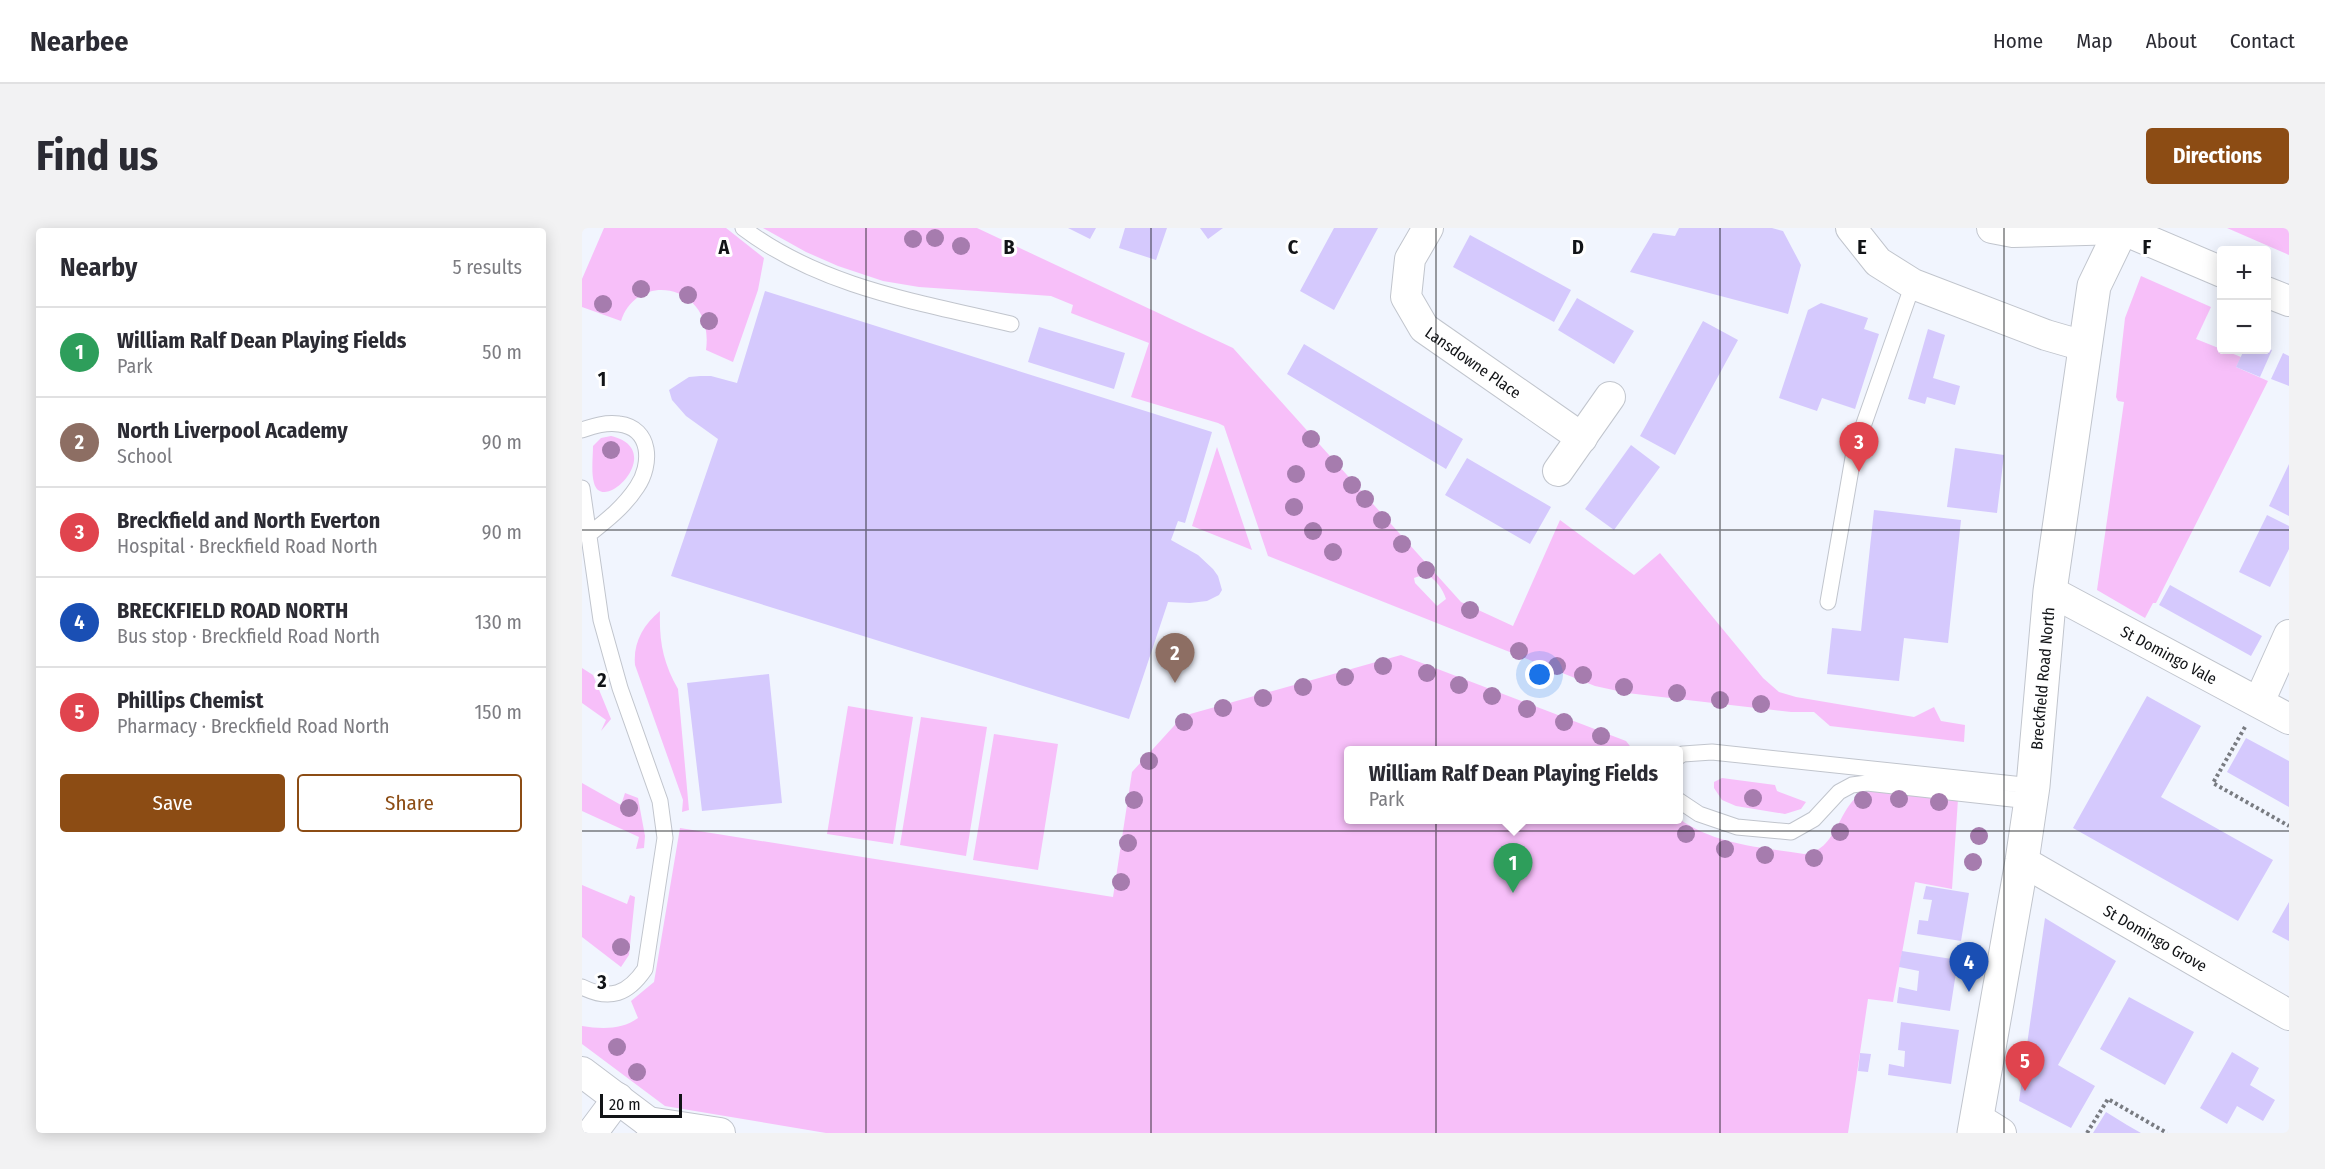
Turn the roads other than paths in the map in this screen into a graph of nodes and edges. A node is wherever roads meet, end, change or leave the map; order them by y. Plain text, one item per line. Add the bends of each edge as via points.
1 (743, 228) edge
2 (1428, 228) edge
3 (1851, 228) edge
4 (1992, 228) edge
5 (2122, 228) edge
6 (2217, 270) edge
7 (1913, 284) junction
8 (2271, 294) edge
9 (2289, 301) edge
10 (1011, 324) dead end
11 (2084, 346) junction
12 (1610, 397) dead end
13 (582, 430) edge
14 (1582, 438) junction
15 (1558, 471) dead end
16 (582, 488) edge
17 (588, 536) junction
18 (2050, 591) junction
19 (1828, 602) dead end
20 (2289, 635) edge
21 (2259, 702) junction
22 (2289, 719) edge
23 (1683, 754) edge
24 (2031, 793) junction
25 (1683, 803) edge
26 (2022, 861) junction
27 (582, 987) edge
28 (2289, 1015) edge
29 (582, 1072) edge
30 (618, 1098) junction
31 (656, 1127) edge
32 (1984, 1128) edge
33 (592, 1133) edge
34 (720, 1133) edge

1 - 10 lane via 781,254 845,283
2 - 14 street, Lansdowne Place via 1410,259 1406,297 1424,328
3 - 7 street via 1878,262
4 - 5 street via 2013,232
5 - 6 street
5 - 11 street, Breckfield Road North via 2094,286
7 - 11 street
7 - 19 lane via 1854,452
8 - 9 street
11 - 18 street, Breckfield Road North
12 - 14 street
13 - 17 lane via 608,424 628,426 641,438 648,456 638,486 614,515
14 - 15 street
16 - 17 lane
17 - 27 lane via 601,620 620,688 660,801 665,838 645,969 633,985 617,993 594,993
18 - 21 street, St Domingo Vale
18 - 24 street, Breckfield Road North
20 - 21 street
21 - 22 street, St Domingo Vale
23 - 24 lane via 1712,752
24 - 25 lane via 1852,785 1839,792 1814,819 1791,832 1737,826 1699,814
24 - 26 street, Breckfield Road North
26 - 28 street, St Domingo Grove
26 - 32 street, Breckfield Road North
29 - 30 street
30 - 31 street
30 - 33 street
31 - 34 street

